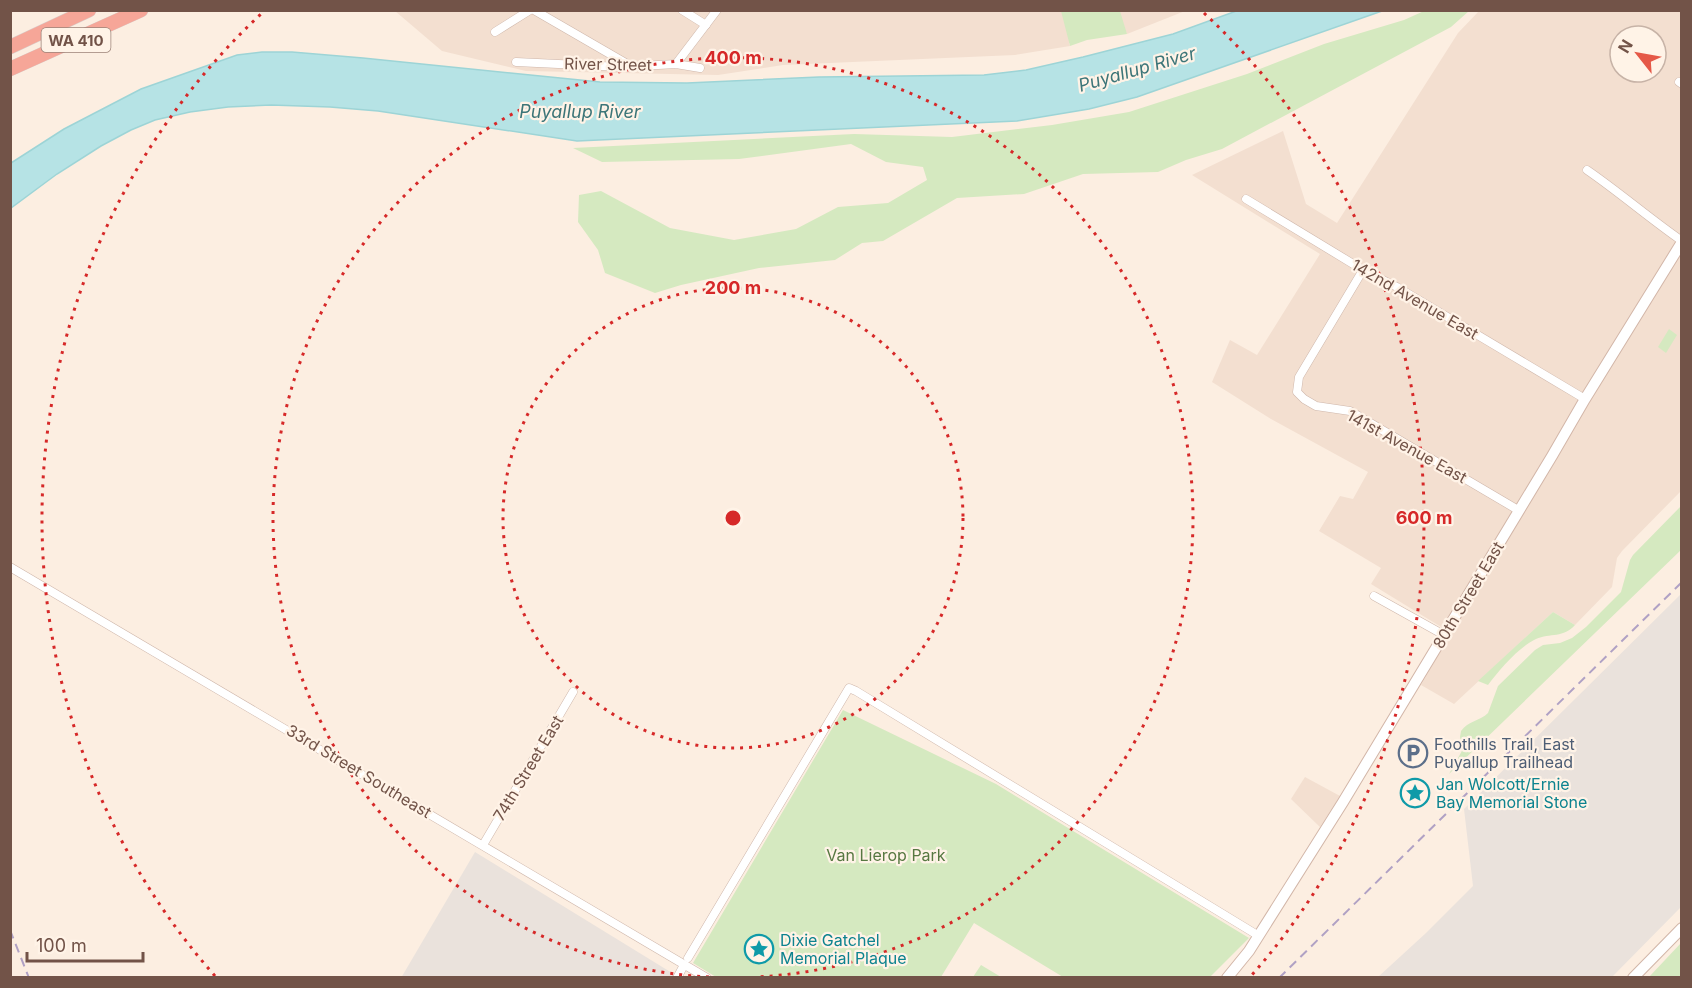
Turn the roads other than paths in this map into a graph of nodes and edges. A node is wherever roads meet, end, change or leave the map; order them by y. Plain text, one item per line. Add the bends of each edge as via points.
1 (89, 10) edge
2 (141, 10) edge
3 (532, 10) edge
4 (682, 10) edge
5 (717, 10) edge
6 (706, 25) junction
7 (495, 32) dead end
8 (10, 47) edge
9 (516, 62) dead end
10 (676, 64) junction
11 (630, 66) junction
12 (700, 68) dead end
13 (10, 69) edge
14 (1587, 170) dead end
15 (1246, 199) dead end
16 (1682, 242) edge
17 (1363, 270) junction
18 (1585, 399) junction
19 (1518, 510) junction
20 (10, 567) edge
21 (1374, 596) dead end
22 (1444, 635) junction
23 (573, 692) dead end
24 (483, 844) junction
25 (1682, 928) edge
26 (1259, 936) junction
27 (686, 962) junction
28 (677, 978) edge
29 (707, 978) edge
30 (1227, 978) edge
31 (1632, 978) edge

1 - 8 highway, WA 410
2 - 13 highway, WA 410
3 - 7 street
3 - 11 street
4 - 6 street
5 - 6 street
6 - 10 street
9 - 11 street, River Street
10 - 11 street, River Street
10 - 12 street, River Street
14 - 16 street
15 - 17 street, 142nd Avenue East
16 - 18 street, 80th Street East
17 - 18 street, 142nd Avenue East
17 - 19 street, 141st Avenue East via 1299,377 1298,394 1316,406 1350,411
18 - 19 street, 80th Street East
19 - 22 street, 80th Street East
20 - 24 street, 33rd Street Southeast
21 - 22 street
22 - 26 street, 80th Street East
23 - 24 street, 74th Street East
24 - 27 street, 33rd Street Southeast
25 - 31 street
26 - 27 street via 849,688
26 - 30 street, 80th Street East
27 - 28 street
27 - 29 street, 33rd Street Southeast

